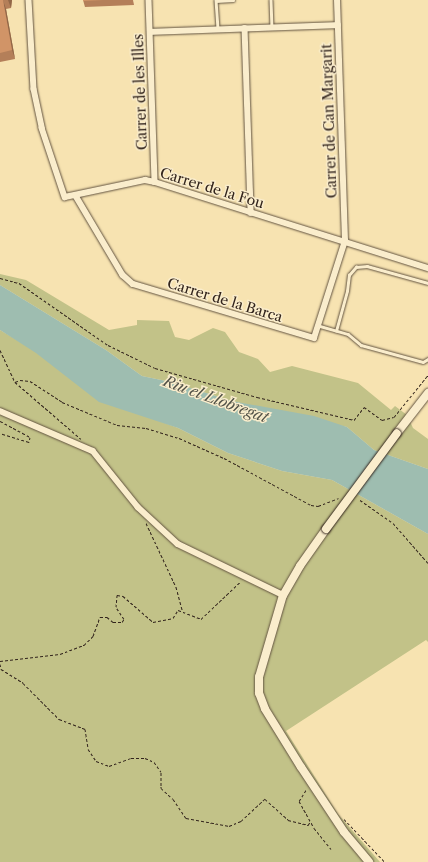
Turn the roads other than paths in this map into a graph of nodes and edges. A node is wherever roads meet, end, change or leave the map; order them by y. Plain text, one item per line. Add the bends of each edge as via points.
1 (29, 0) edge
2 (149, 0) edge
3 (216, 0) edge
4 (233, 0) edge
5 (271, 0) edge
6 (337, 0) edge
7 (338, 25) junction
8 (272, 27) junction
9 (245, 28) junction
10 (218, 29) junction
11 (150, 32) junction
12 (155, 182) junction
13 (76, 196) junction
14 (251, 213) junction
15 (346, 241) junction
16 (428, 268) edge
17 (428, 283) edge
18 (320, 326) junction
19 (336, 331) junction
20 (428, 359) edge
21 (428, 393) edge
22 (0, 411) edge
23 (283, 595) junction
24 (369, 862) edge

1 - 13 street via 32,68 42,128 64,197
2 - 11 street, Carrer de les Illes
3 - 4 lane
3 - 10 lane
5 - 8 lane
6 - 7 street, Carrer de Can Margarit
7 - 8 street
7 - 15 street, Carrer de Can Margarit
8 - 9 street
9 - 10 street
9 - 14 street
10 - 11 street
11 - 12 street, Carrer de les Illes
12 - 13 street, Carrer de la Fou via 145,180
12 - 14 street, Carrer de la Fou
13 - 18 street, Carrer de la Barca via 123,275 133,284 310,339 316,336
14 - 15 street, Carrer de la Fou
15 - 16 street, Carrer de la Fou
15 - 18 street, Carrer de la Barca
17 - 19 lane via 367,266 356,267 349,275 348,291
18 - 19 lane
19 - 20 lane via 348,334 361,345 423,362
21 - 23 main road, bridge via 326,529
22 - 23 street via 93,451 140,510 178,544
23 - 24 main road via 259,677 259,693 265,709 312,783

